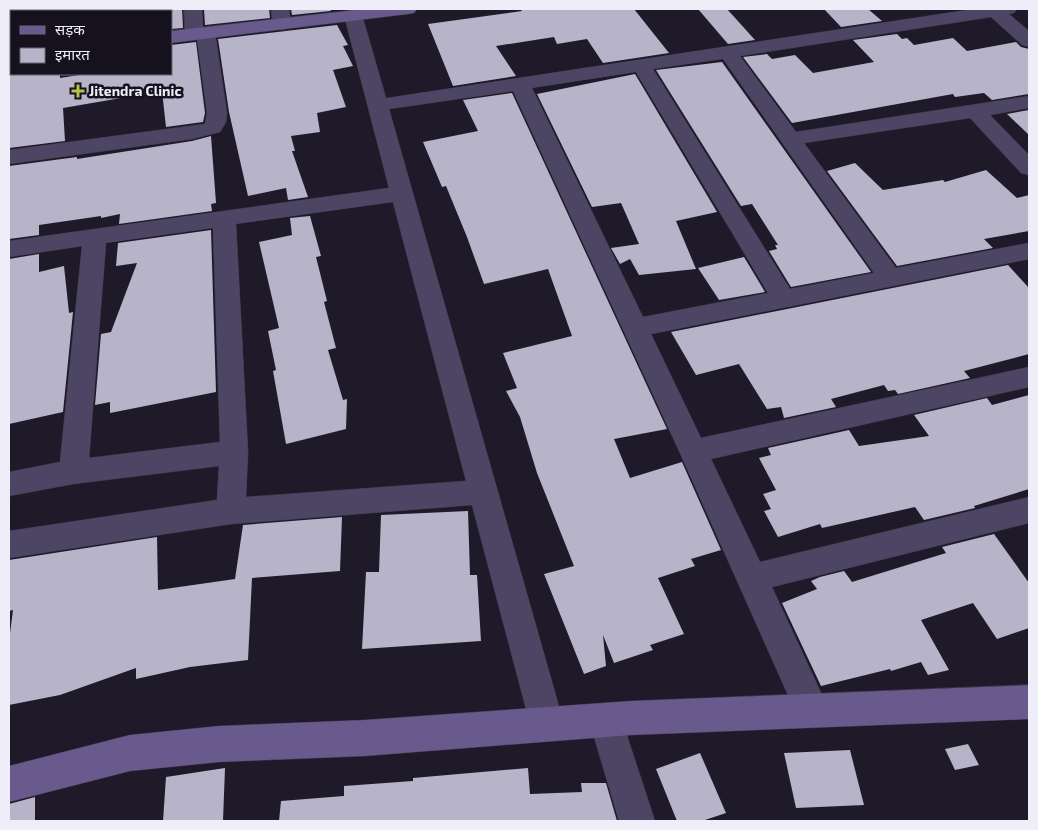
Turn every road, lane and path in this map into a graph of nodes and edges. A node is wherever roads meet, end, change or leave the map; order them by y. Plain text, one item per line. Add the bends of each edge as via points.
1 (193, 9) edge
2 (408, 9) edge
3 (874, 9) edge
4 (387, 10) edge
5 (1002, 10) edge
6 (353, 15) junction
7 (281, 16) edge
8 (891, 27) junction
9 (200, 33) junction
10 (172, 36) edge
11 (1029, 41) edge
12 (728, 52) junction
13 (640, 65) junction
14 (520, 84) junction
15 (1029, 102) edge
16 (378, 105) junction
17 (975, 111) junction
18 (790, 139) junction
19 (9, 157) edge
20 (1029, 168) edge
21 (402, 193) junction
22 (224, 218) junction
23 (95, 236) junction
24 (9, 249) edge
25 (1029, 251) edge
26 (890, 278) junction
27 (784, 299) junction
28 (636, 328) junction
29 (1029, 377) edge
30 (694, 451) junction
31 (234, 452) junction
32 (73, 472) junction
33 (9, 484) edge
34 (484, 492) junction
35 (231, 510) junction
36 (1029, 510) edge
37 (9, 545) edge
38 (752, 578) junction
39 (1021, 697) edge
40 (812, 710) junction
41 (606, 720) junction
42 (547, 724) junction
43 (9, 784) edge
44 (637, 821) edge

1 - 9 street
2 - 4 street
3 - 8 street
4 - 6 street
5 - 8 street
5 - 11 street
6 - 7 street
6 - 16 street
7 - 9 street
8 - 12 street
9 - 10 street
9 - 19 street via 217,113 213,128
12 - 13 street
12 - 18 street
13 - 14 street
13 - 27 street
14 - 16 street
14 - 28 street
15 - 17 street
16 - 21 street
17 - 18 street
17 - 20 street
18 - 26 street
21 - 22 street
21 - 34 street
22 - 23 street
22 - 31 street
23 - 24 street
23 - 32 street
25 - 26 street
26 - 27 street
27 - 28 street
28 - 30 street
29 - 30 street
30 - 38 street
31 - 32 street
31 - 35 street
32 - 33 street
34 - 35 street
34 - 42 street
35 - 37 street
36 - 38 street
38 - 40 street
39 - 40 street
40 - 41 street
41 - 42 street
41 - 44 street
42 - 43 street via 365,738 218,744 130,753

